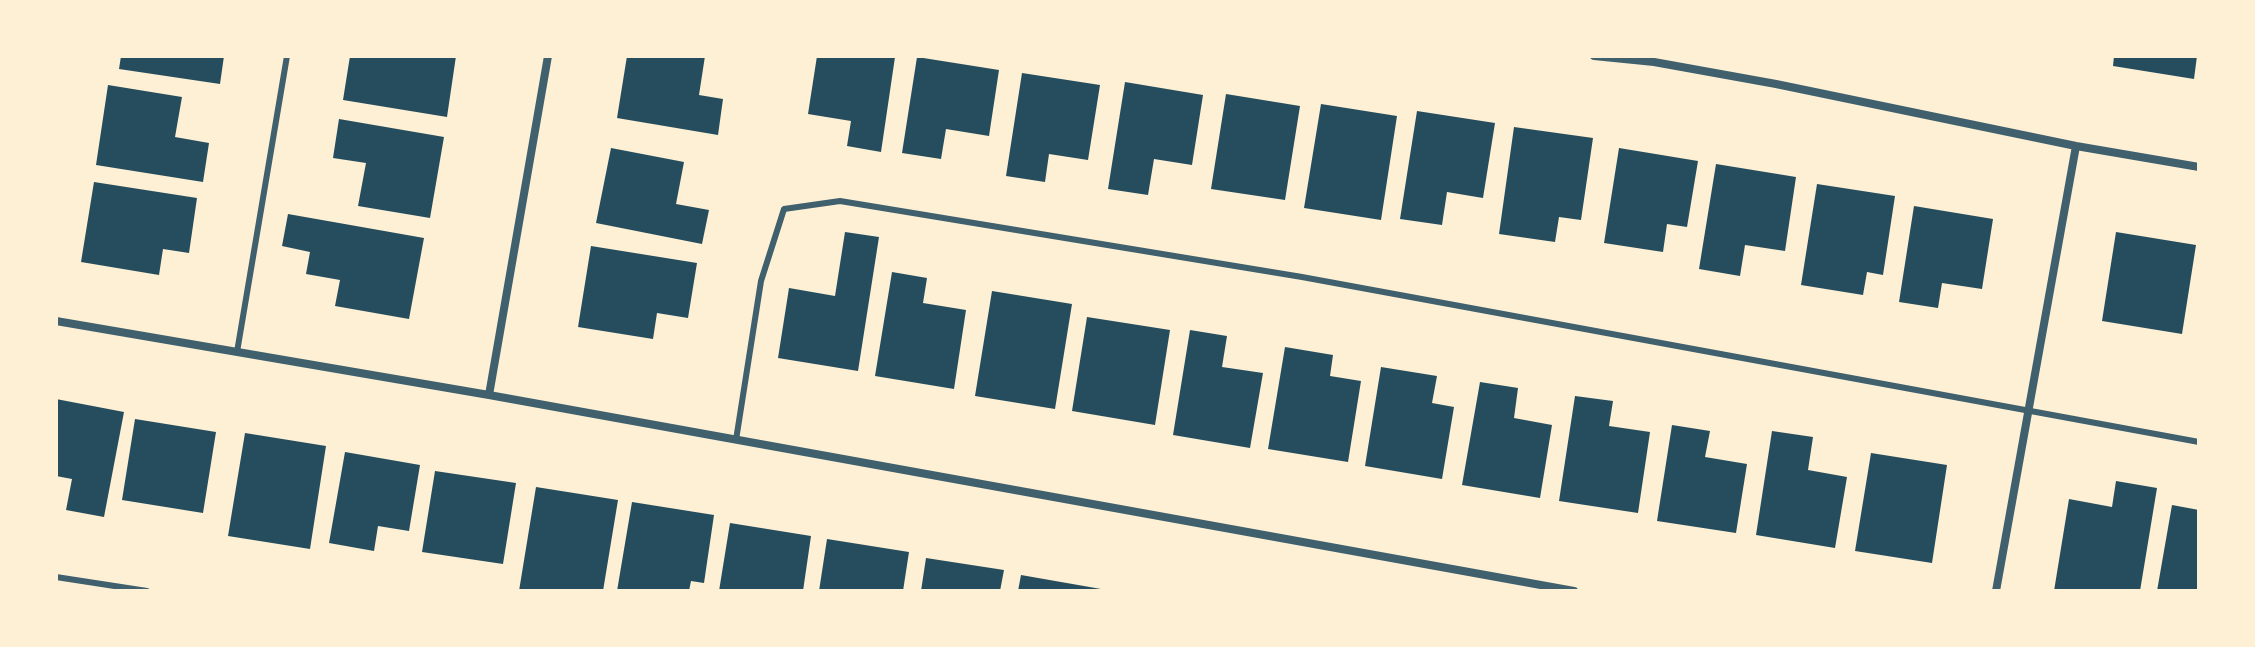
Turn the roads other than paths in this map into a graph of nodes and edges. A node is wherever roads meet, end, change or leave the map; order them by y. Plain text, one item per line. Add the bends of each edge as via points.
1 (287, 56) edge
2 (548, 56) edge
3 (1594, 56) edge
4 (2076, 146) junction
5 (2199, 167) edge
6 (56, 321) edge
7 (237, 352) junction
8 (489, 395) junction
9 (2028, 411) junction
10 (736, 440) junction
11 (2199, 442) edge
12 (56, 577) edge
13 (147, 591) edge
14 (1574, 591) edge
15 (1996, 591) edge

1 - 7 lane
2 - 8 street
3 - 4 street via 1776,84
4 - 5 street
4 - 9 street
6 - 7 street
7 - 8 street
8 - 10 street
9 - 10 lane via 1302,277 840,201 784,209 761,281
9 - 11 lane
9 - 15 street
10 - 14 street
12 - 13 lane

